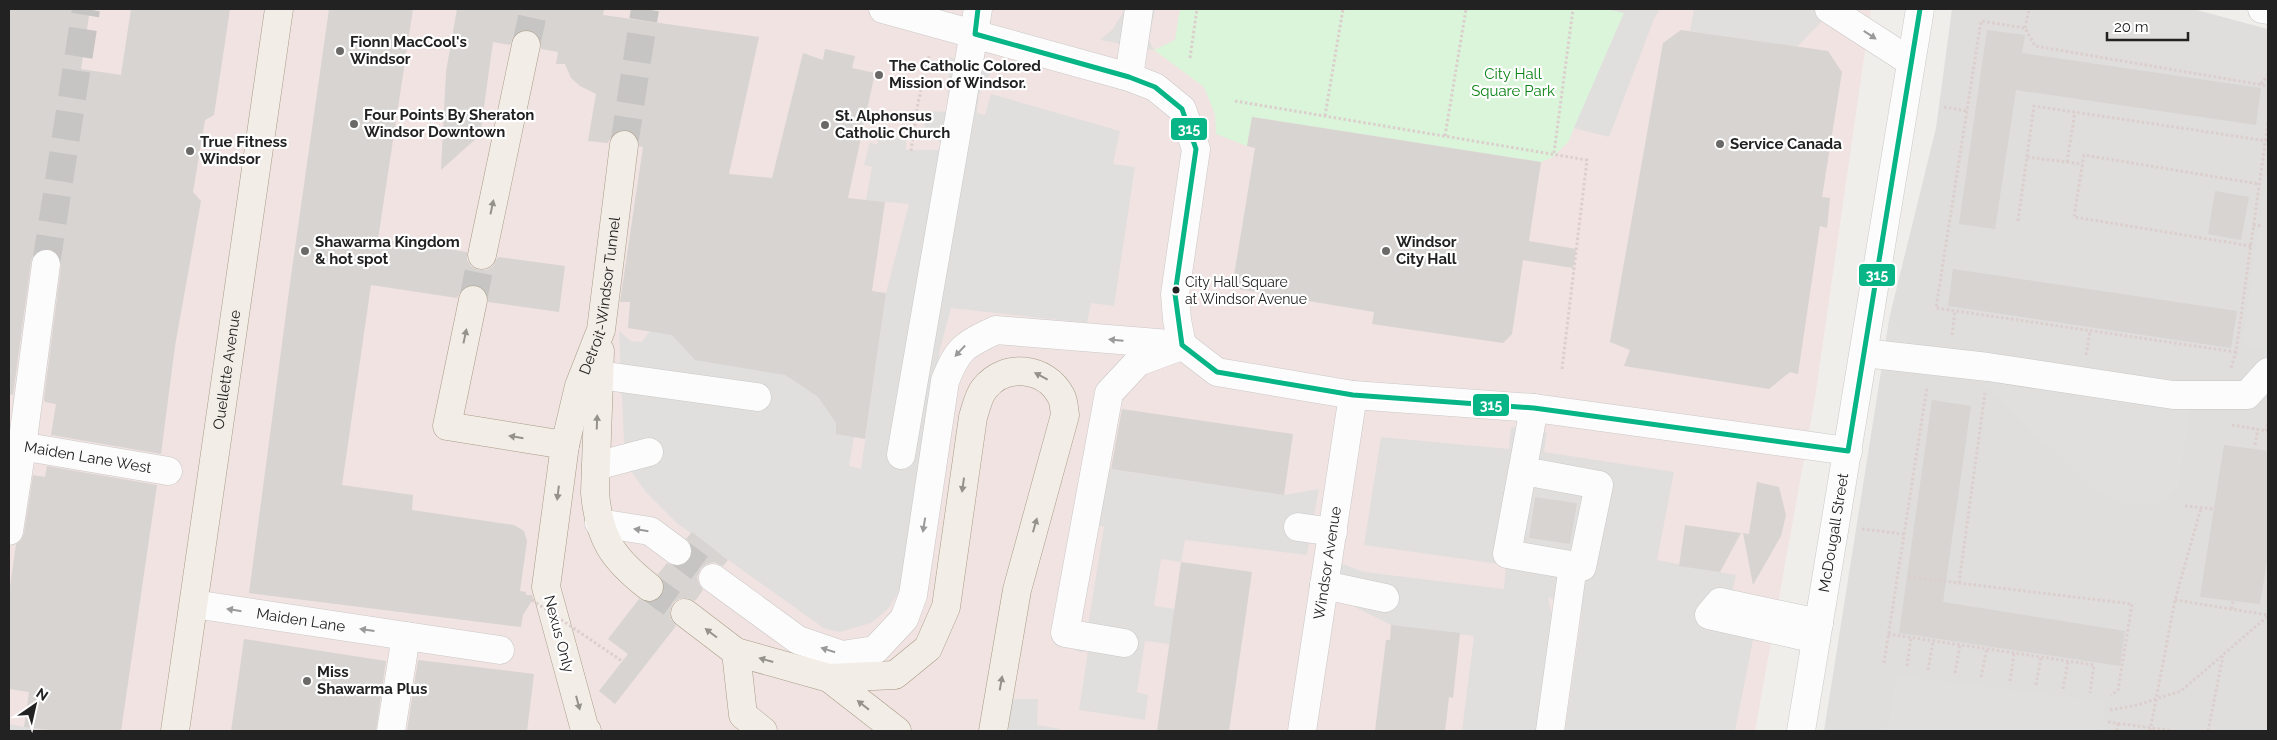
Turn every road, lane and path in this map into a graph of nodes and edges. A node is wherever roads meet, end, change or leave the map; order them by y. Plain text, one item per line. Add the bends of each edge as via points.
1 (279, 9) edge
2 (883, 9) edge
3 (1139, 9) edge
4 (1198, 9) edge
5 (1343, 9) edge
6 (1466, 9) edge
7 (1573, 9) edge
8 (1829, 9) edge
9 (1920, 9) edge
10 (2029, 9) edge
11 (2262, 9) edge
12 (2268, 10) edge
13 (976, 22) edge
14 (2025, 28) junction
15 (526, 45) tunnel mouth
16 (929, 56) dead end
17 (1190, 58) dead end
18 (1911, 62) junction
19 (2268, 75) edge
20 (1129, 77) junction
21 (2261, 84) junction
22 (2268, 86) edge
23 (1235, 101) dead end
24 (1944, 107) dead end
25 (1967, 111) junction
26 (2075, 112) junction
27 (1326, 116) junction
28 (2268, 122) edge
29 (1445, 136) junction
30 (2267, 141) edge
31 (624, 145) tunnel mouth
32 (911, 152) dead end
33 (1554, 154) junction
34 (2027, 157) junction
35 (2067, 162) junction
36 (2082, 164) junction
37 (2259, 184) junction
38 (2018, 220) dead end
39 (2253, 225) junction
40 (2262, 226) dead end
41 (2251, 246) junction
42 (482, 254) tunnel mouth
43 (46, 264) tunnel mouth
44 (473, 300) tunnel mouth
45 (1955, 311) junction
46 (601, 330) junction
47 (2090, 331) junction
48 (1952, 338) dead end
49 (1182, 345) junction
50 (1864, 353) junction
51 (2085, 363) dead end
52 (1562, 369) dead end
53 (2268, 372) edge
54 (599, 375) junction
55 (1928, 380) dead end
56 (1986, 390) dead end
57 (1353, 395) junction
58 (757, 397) dead end
59 (1534, 408) junction
60 (2268, 423) edge
61 (2258, 429) dead end
62 (2266, 431) dead end
63 (564, 445) junction
64 (2255, 445) dead end
65 (16, 446) edge
66 (1848, 451) junction
67 (649, 452) dead end
68 (901, 455) dead end
69 (596, 466) junction
70 (168, 471) dead end
71 (1524, 471) junction
72 (2185, 506) dead end
73 (2201, 508) junction
74 (2214, 510) dead end
75 (599, 523) junction
76 (1298, 527) dead end
77 (1860, 529) dead end
78 (9, 532) edge
79 (1333, 532) junction
80 (1904, 534) junction
81 (677, 551) tunnel mouth
82 (1573, 565) junction
83 (1908, 577) dead end
84 (713, 578) tunnel mouth
85 (1959, 583) junction
86 (1324, 585) junction
87 (649, 587) tunnel mouth
88 (1385, 598) dead end
89 (532, 600) dead end
90 (2174, 600) junction
91 (2233, 601) dead end
92 (194, 604) junction
93 (2232, 609) junction
94 (685, 614) tunnel mouth
95 (2268, 616) edge
96 (1888, 634) junction
97 (406, 636) junction
98 (1911, 637) junction
99 (1933, 641) junction
100 (1124, 643) dead end
101 (1960, 645) junction
102 (1987, 649) junction
103 (500, 650) dead end
104 (736, 652) junction
105 (2014, 653) junction
106 (2223, 656) junction
107 (2041, 657) junction
108 (2068, 661) junction
109 (622, 662) dead end
110 (1884, 663) dead end
111 (1907, 666) dead end
112 (1928, 670) dead end
113 (1955, 673) dead end
114 (1981, 677) dead end
115 (829, 678) junction
116 (2010, 681) dead end
117 (2036, 685) dead end
118 (2063, 689) dead end
119 (2090, 693) dead end
120 (2111, 696) dead end
121 (2156, 699) junction
122 (2110, 710) dead end
123 (2108, 722) dead end
124 (2118, 723) junction
125 (2150, 730) edge
126 (176, 731) edge
127 (391, 731) edge
128 (587, 731) edge
129 (764, 731) edge
130 (896, 731) edge
131 (993, 731) edge
132 (1302, 731) edge
133 (1550, 731) edge
134 (1801, 731) edge
135 (2117, 731) edge
136 (2173, 731) edge
137 (2208, 731) edge

1 - 92 main road, Ouellette Avenue
2 - 13 street
3 - 20 street
4 - 17 path
5 - 27 path
6 - 29 path
7 - 33 path
8 -> 18 street
9 - 18 street, McDougall Street
10 - 14 path
11 - 12 street
13 - 20 street
13 - 68 street
14 - 21 path via 2035,46
14 - 25 path via 1981,21
42 -> 15 main road
16 - 32 path
18 - 50 street, McDougall Street
19 - 21 path
20 - 49 street via 1156,87 1182,109 1196,149 1175,294
21 - 22 path
23 - 27 path
24 - 25 path
25 - 45 path via 1936,308
26 - 30 path
26 - 34 path via 2034,106
26 - 35 path
27 - 29 path
28 - 30 path
29 - 33 path
30 - 37 path
31 - 46 main road, Detroit-Windsor Tunnel
33 - 52 path via 1587,160
34 - 35 path
34 - 38 path
35 - 36 path
36 - 37 path via 2084,155
36 - 41 path via 2074,217
37 - 39 path
39 - 40 path
39 - 41 path
41 - 47 path via 2236,352
43 - 65 street
63 -> 44 main road via 447,426
45 - 47 path
45 - 48 path
46 - 54 main road
46 - 63 main road, Detroit-Windsor Tunnel via 579,386
47 - 51 path
49 - 57 street via 1217,372
49 -> 84 street via 996,330 969,342 955,357 945,381 913,595 904,619 875,650 842,655 798,640
49 - 100 street via 1138,362 1109,393 1065,633
50 - 53 street via 1988,367 2173,395 2247,394
50 - 66 street, McDougall Street
54 - 58 street
69 -> 54 main road
55 - 80 path
56 - 85 path
57 - 59 street
57 - 79 street, Windsor Avenue
59 - 66 street
59 - 71 street
60 - 62 path
61 - 64 path
63 -> 128 main road, Nexus Only via 546,587
65 - 70 street, Maiden Lane West
65 - 78 street
66 - 134 street, McDougall Street
67 - 69 street
69 - 75 main road via 594,493
71 - 82 street via 1507,554
71 - 82 street via 1599,485 1582,567
72 - 73 path
73 - 74 path
73 - 90 path
81 -> 75 street via 650,531
75 - 87 main road via 620,563
76 - 79 street
77 - 80 path
79 - 86 street, Windsor Avenue
80 - 96 path
82 - 133 street
83 - 85 path
85 - 120 path via 2132,604 2118,690
86 - 88 street
86 - 132 street, Windsor Avenue
89 - 109 path, bridge
90 - 93 path
90 - 121 path
91 - 93 path
97 -> 92 street, Maiden Lane
92 - 126 main road, Ouellette Avenue
93 - 95 path
104 -> 94 main road
95 - 106 path
96 - 98 path
96 - 110 path
97 - 103 street, Maiden Lane
97 - 127 street
98 - 99 path
98 - 111 path
99 - 101 path
99 - 112 path
101 - 102 path
101 - 113 path
102 - 105 path
102 - 114 path
115 -> 104 main road
104 - 129 main road via 743,715
105 - 107 path
105 - 116 path
106 - 121 path via 2180,691
106 - 137 path
107 - 108 path
107 - 117 path
108 - 118 path
108 - 119 path via 2094,665
130 -> 115 main road
131 -> 115 main road via 1017,590 1065,415 1062,398 1053,384 1029,371 999,376 984,389 977,402 946,607 928,648 895,675
121 - 122 path
121 - 125 path
123 - 124 path
124 - 125 path
124 - 135 path
125 - 136 path

